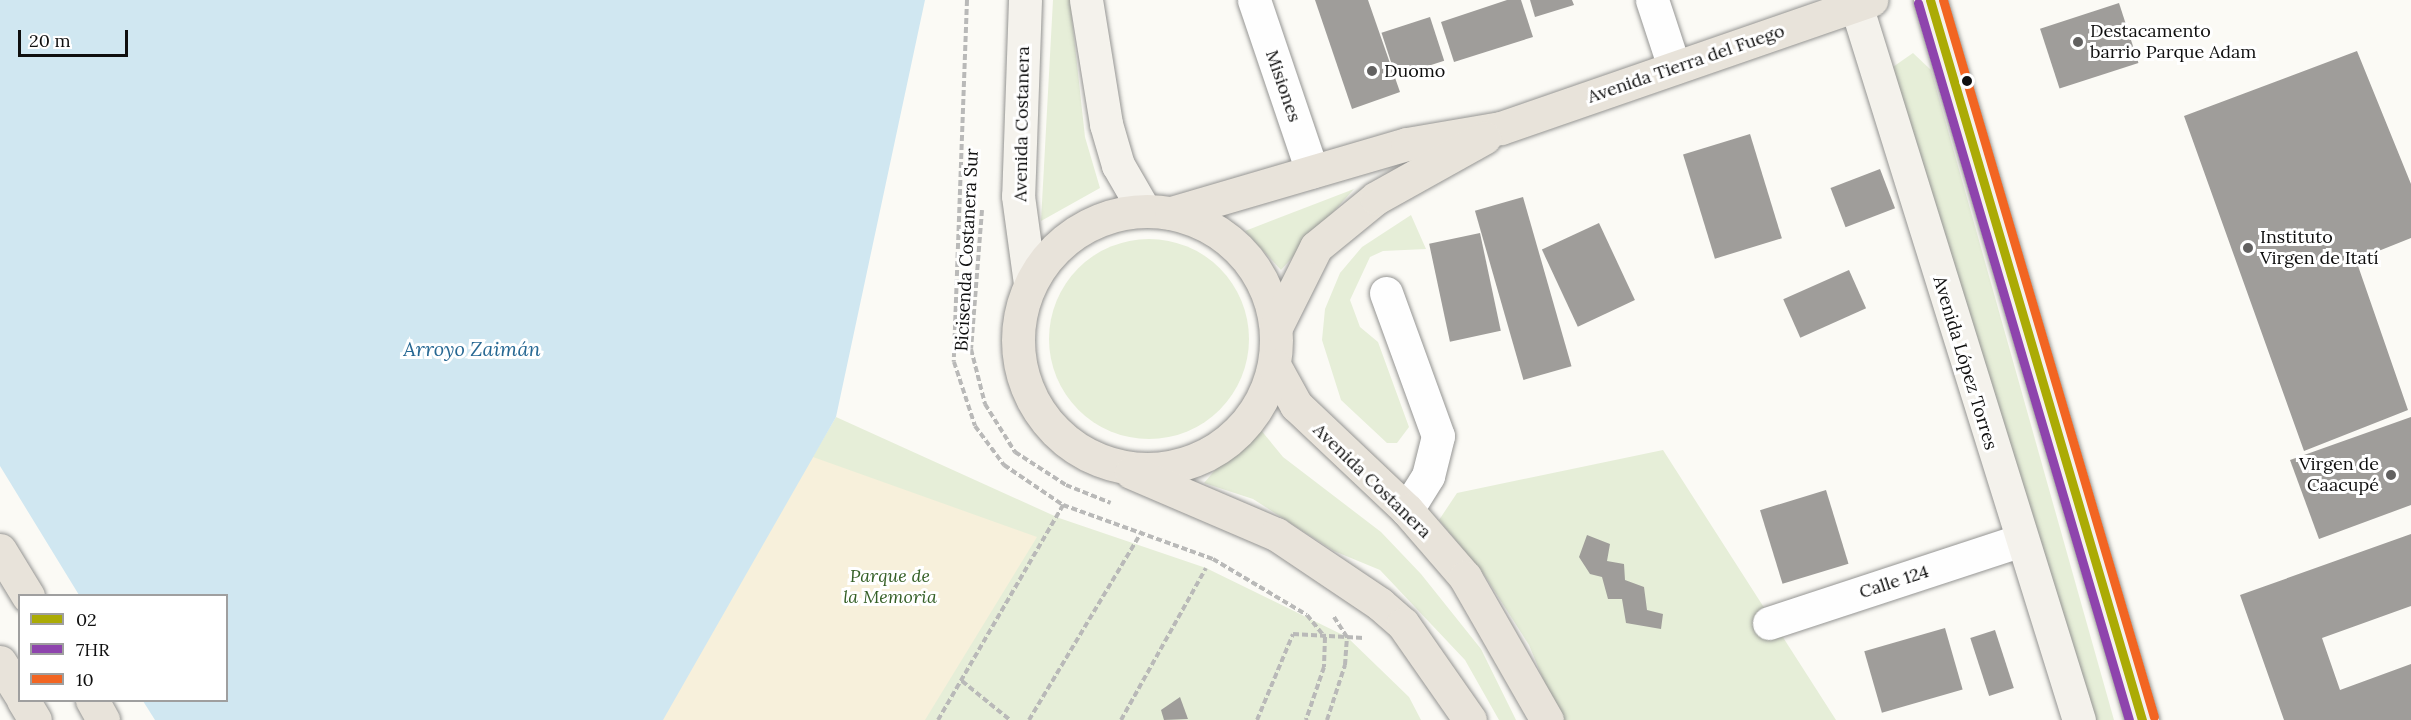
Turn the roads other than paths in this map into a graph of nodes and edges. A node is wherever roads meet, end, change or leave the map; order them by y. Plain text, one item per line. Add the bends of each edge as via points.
1 (1025, 0) edge
2 (1086, 0) edge
3 (1254, 0) edge
4 (1652, 0) edge
5 (1930, 0) edge
6 (1864, 2) edge
7 (1674, 67) junction
8 (1502, 128) junction
9 (1312, 171) junction
10 (1157, 211) junction
11 (1030, 284) junction
12 (1386, 293) dead end
13 (1276, 325) junction
14 (1274, 365) junction
15 (1121, 468) junction
16 (1407, 510) junction
17 (2019, 541) junction
18 (0, 550) edge
19 (27, 594) edge
20 (1769, 623) dead end
21 (0, 662) edge
22 (18, 691) edge
23 (24, 702) edge
24 (93, 702) edge
25 (35, 720) edge
26 (104, 720) edge
27 (1470, 720) edge
28 (1547, 720) edge
29 (2079, 720) edge
30 (2142, 720) edge

1 - 11 main road, Avenida Costanera via 1018,196
2 - 10 main road via 1106,124 1118,165
3 - 9 street, Misiones
4 - 7 street
5 - 30 main road
6 - 7 highway, Avenida Tierra del Fuego
6 - 17 main road, Avenida López Torres
7 - 8 highway, Avenida Tierra del Fuego
8 - 9 highway, Avenida Tierra del Fuego via 1407,144
8 - 13 highway, Avenida Tierra del Fuego via 1376,198 1316,247
9 - 10 highway, Avenida Tierra del Fuego
10 - 11 highway, Avenida Tierra del Fuego via 1092,223 1056,248
10 - 13 highway via 1210,226 1242,251 1265,286
11 - 15 highway, Avenida Tierra del Fuego via 1019,321 1019,361 1030,398 1060,436 1084,454
12 - 16 street via 1438,436 1428,476
13 - 14 highway
14 - 15 highway via 1261,404 1227,441 1201,458 1162,469
14 - 16 highway, Avenida Costanera via 1296,405
15 - 27 highway via 1276,534 1403,624
16 - 28 highway, Avenida Costanera via 1465,577
17 - 20 street, Calle 124
17 - 29 main road, Avenida López Torres
18 - 19 highway
21 - 22 highway
23 - 25 highway
24 - 26 highway

